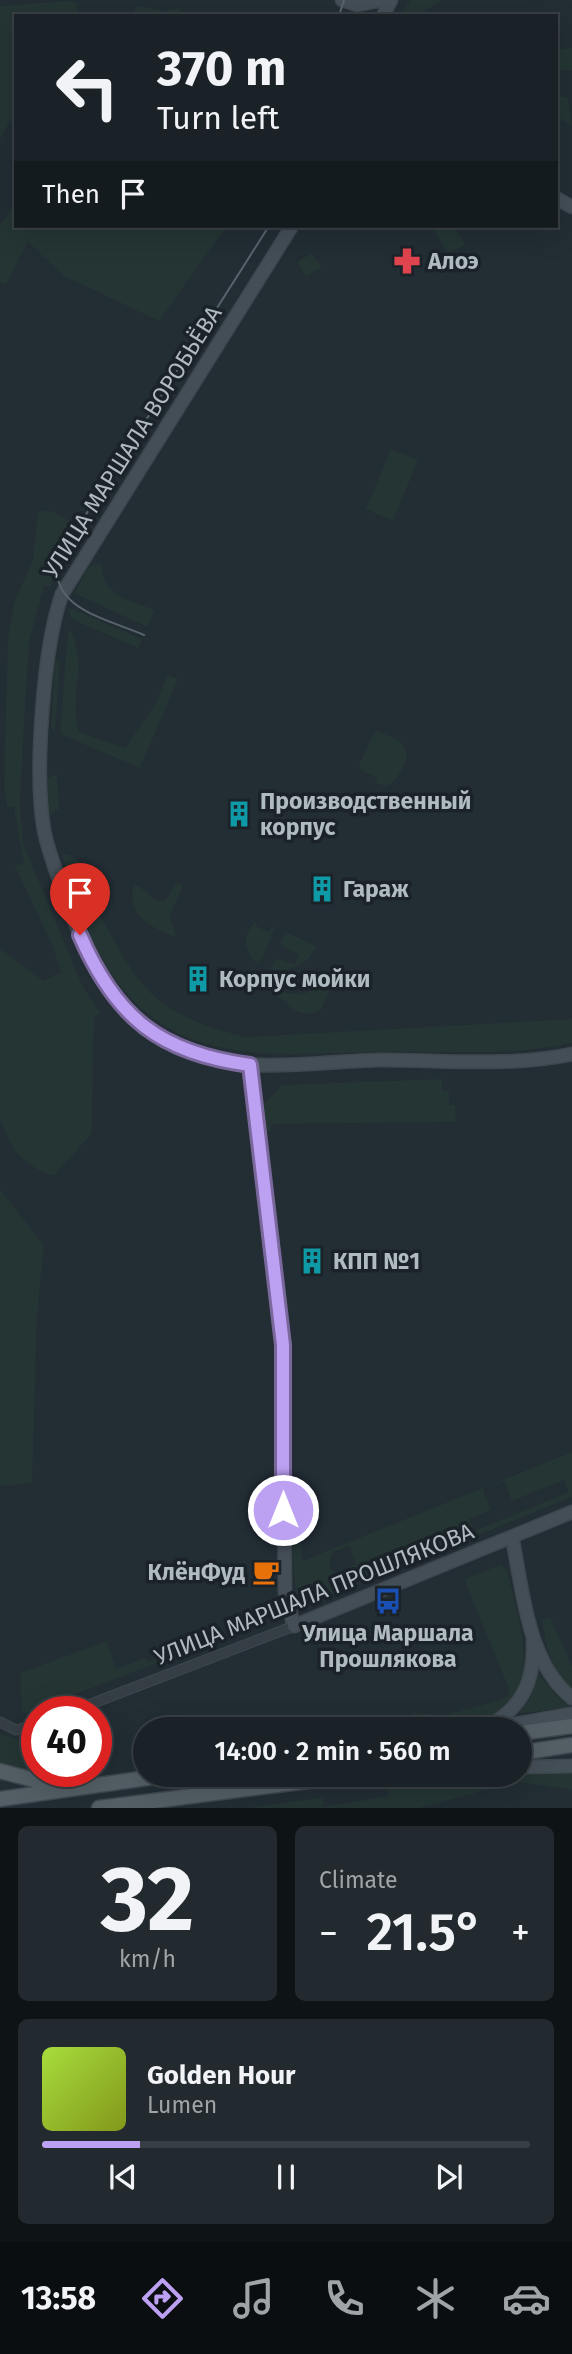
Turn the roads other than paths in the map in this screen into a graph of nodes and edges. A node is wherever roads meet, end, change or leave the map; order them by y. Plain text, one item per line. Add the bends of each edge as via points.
1 (383, 0) edge
2 (344, 2) edge
3 (291, 228) edge
4 (572, 1054) edge
5 (250, 1065) junction
6 (572, 1513) edge
7 (512, 1537) junction
8 (294, 1626) junction
9 (533, 1634) junction
10 (112, 1696) edge
11 (572, 1698) edge
12 (572, 1714) edge
13 (505, 1717) edge
14 (532, 1721) edge
15 (0, 1722) edge
16 (572, 1726) edge
17 (21, 1729) edge
18 (532, 1731) edge
19 (572, 1745) edge
20 (532, 1751) edge
21 (572, 1766) edge
22 (532, 1767) edge
23 (0, 1770) edge
24 (133, 1780) edge
25 (116, 1782) junction
26 (262, 1787) edge
27 (0, 1800) edge
28 (99, 1808) edge

1 - 2 street via 365,5
3 - 5 street, УЛИЦА МАРШАЛА ВОРОБЬЁВА via 62,594 50,640 42,749 41,802 48,848 104,985 131,1015 166,1042 202,1056
4 - 5 street, УЛИЦА МАРШАЛА ВОРОБЬЁВА via 520,1060
5 - 8 street via 283,1345 285,1592
6 - 7 street, УЛИЦА МАРШАЛА ПРОШЛЯКОВА
7 - 8 street, УЛИЦА МАРШАЛА ПРОШЛЯКОВА
7 - 9 street
8 - 10 street, УЛИЦА МАРШАЛА ПРОШЛЯКОВА
9 - 11 street via 550,1674
9 - 13 street via 533,1668 520,1703
12 - 14 street
15 - 17 street
16 - 18 main road
19 - 20 main road
21 - 22 street
23 - 25 main road via 34,1780
24 - 25 main road
25 - 27 main road
26 - 28 main road

